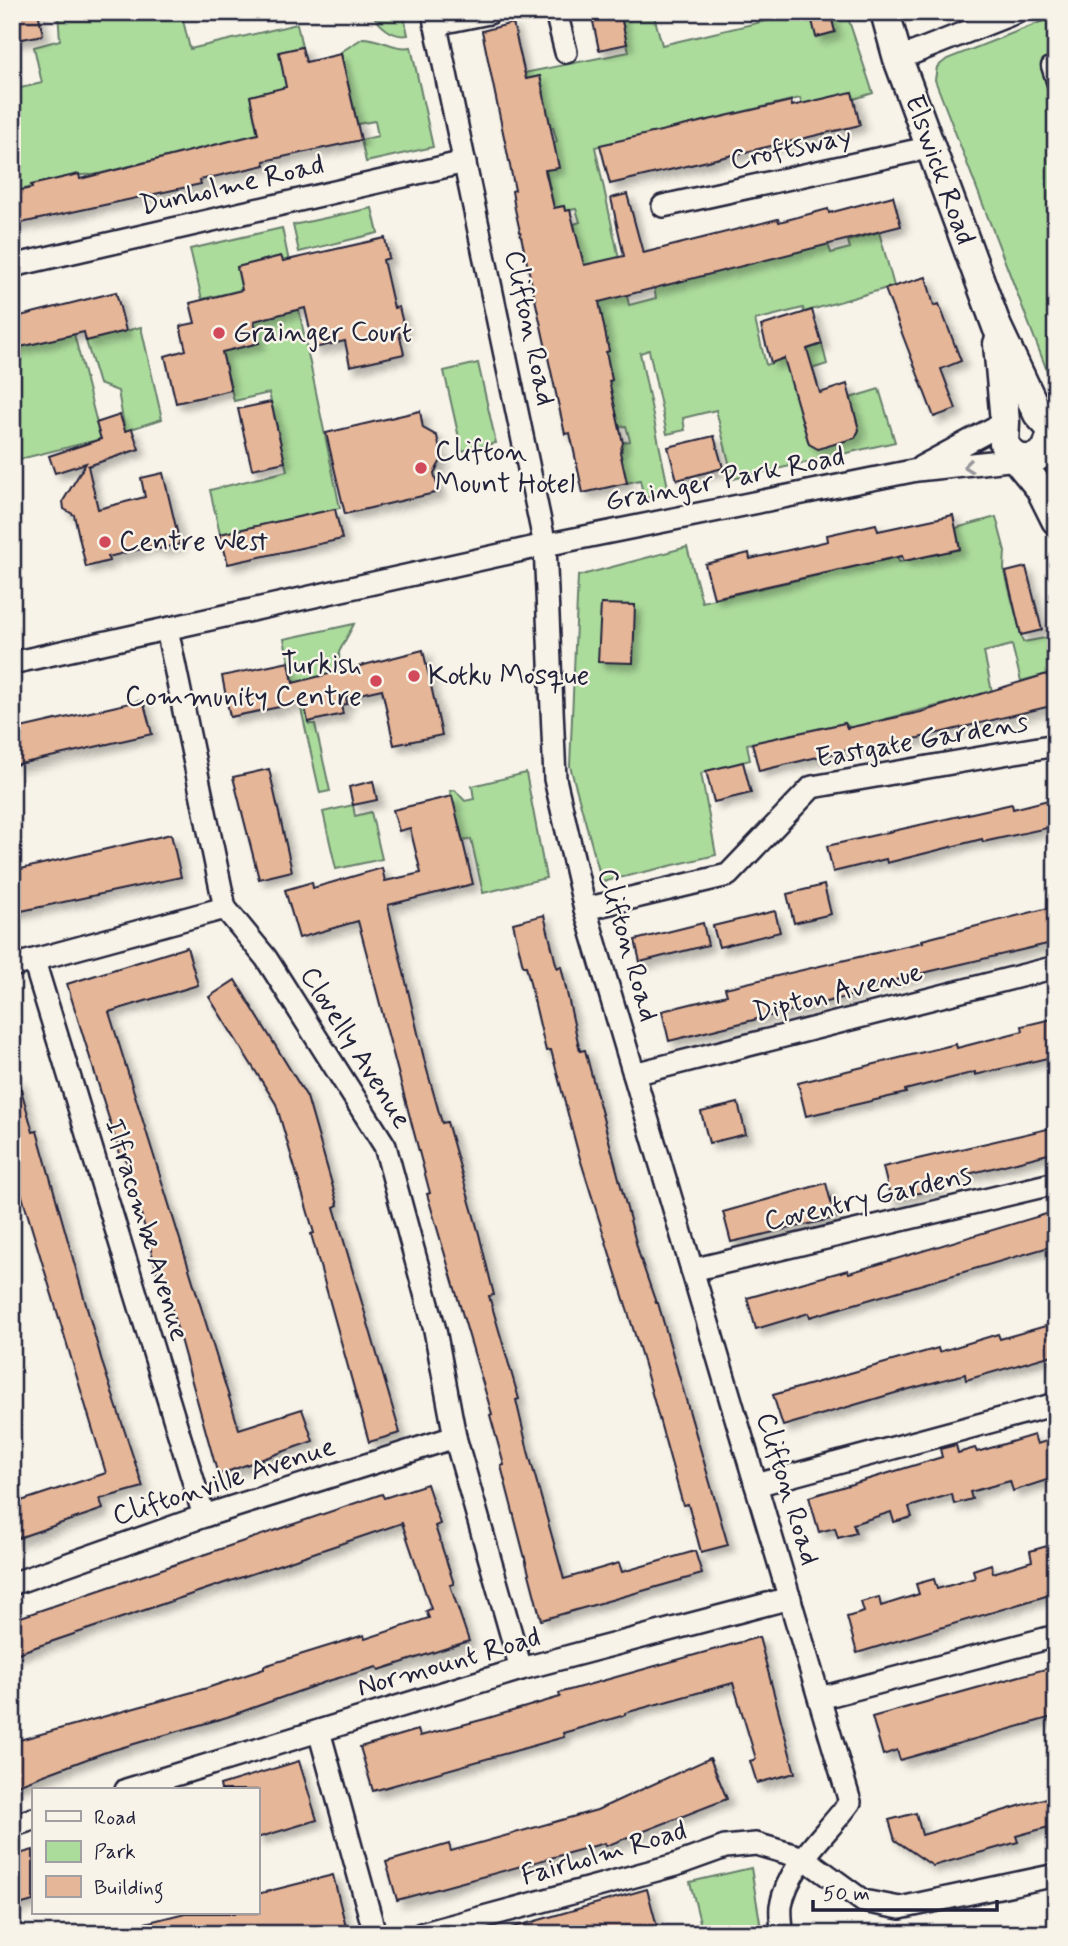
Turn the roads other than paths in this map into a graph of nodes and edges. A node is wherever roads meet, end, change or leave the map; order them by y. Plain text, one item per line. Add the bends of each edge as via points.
1 (556, 12) edge
2 (885, 12) edge
3 (1017, 12) edge
4 (489, 13) edge
5 (434, 18) edge
6 (566, 52) dead end
7 (898, 59) junction
8 (1056, 64) edge
9 (1056, 84) edge
10 (932, 147) junction
11 (466, 162) junction
12 (663, 206) dead end
13 (12, 266) edge
14 (997, 327) junction
15 (1038, 414) junction
16 (1006, 422) junction
17 (1054, 450) edge
18 (1018, 459) junction
19 (916, 470) junction
20 (1056, 520) edge
21 (545, 545) junction
22 (167, 629) junction
23 (12, 663) edge
24 (1056, 744) edge
25 (225, 908) junction
26 (585, 909) junction
27 (34, 961) junction
28 (12, 966) edge
29 (1056, 967) edge
30 (634, 1074) junction
31 (1056, 1183) edge
32 (692, 1270) junction
33 (1056, 1405) edge
34 (455, 1437) junction
35 (757, 1485) junction
36 (204, 1516) junction
37 (12, 1584) edge
38 (790, 1598) junction
39 (1056, 1636) edge
40 (522, 1670) junction
41 (820, 1698) junction
42 (318, 1731) junction
43 (133, 1788) edge
44 (32, 1819) edge
45 (12, 1826) edge
46 (804, 1858) junction
47 (1056, 1875) edge
48 (375, 1934) edge
49 (421, 1934) edge
50 (782, 1934) edge

1 - 6 street
2 - 7 main road, Elswick Road
3 - 7 street
4 - 5 street
5 - 11 street, Clifton Road
7 - 10 main road, Elswick Road
8 - 9 street via 1050,66
10 - 12 street, Croftsway
10 - 14 main road, Elswick Road
11 - 13 street, Dunholme Road
11 - 21 street, Clifton Road
14 - 15 main road, Elswick Road
14 - 16 main road, Elswick Road
15 - 16 main road via 1017,413
15 - 17 main road, Elswick Road via 1050,427
16 - 18 main road, Elswick Road via 1003,444
16 - 19 street, Grainger Park Road
17 - 18 main road, Elswick Road via 1033,459
18 -> 19 street, Grainger Park Road
18 - 20 main road, Elswick Road
19 - 21 street, Grainger Park Road
21 - 22 street, Grainger Park Road
21 - 26 street, Clifton Road via 555,779
22 - 23 street, Grainger Park Road
22 - 25 street, Clovelly Avenue
24 - 26 street, Eastgate Gardens via 813,787 728,875
25 - 27 street
25 - 34 street, Clovelly Avenue via 266,958 385,1146 435,1330
26 - 30 street, Clifton Road
27 - 28 street
27 - 36 street, Ilfracombe Avenue
29 - 30 street, Dipton Avenue
30 - 32 street, Clifton Road
31 - 32 street, Coventry Gardens
32 - 35 street, Clifton Road
33 - 35 street
34 - 36 street, Cliftonville Avenue
34 - 40 street, Clovelly Avenue
35 - 38 street, Clifton Road
36 - 37 street, Cliftonville Avenue
38 - 40 street, Normount Road
38 - 41 street, Clifton Road
39 - 41 street
40 - 42 street, Normount Road
41 - 46 street, Clifton Road via 850,1802
42 - 43 street, Normount Road
42 - 48 street
44 - 45 street
46 - 47 street via 863,1901 900,1908
46 - 49 street, Fairholm Road via 755,1844 725,1847 675,1865
46 - 50 street via 781,1907

